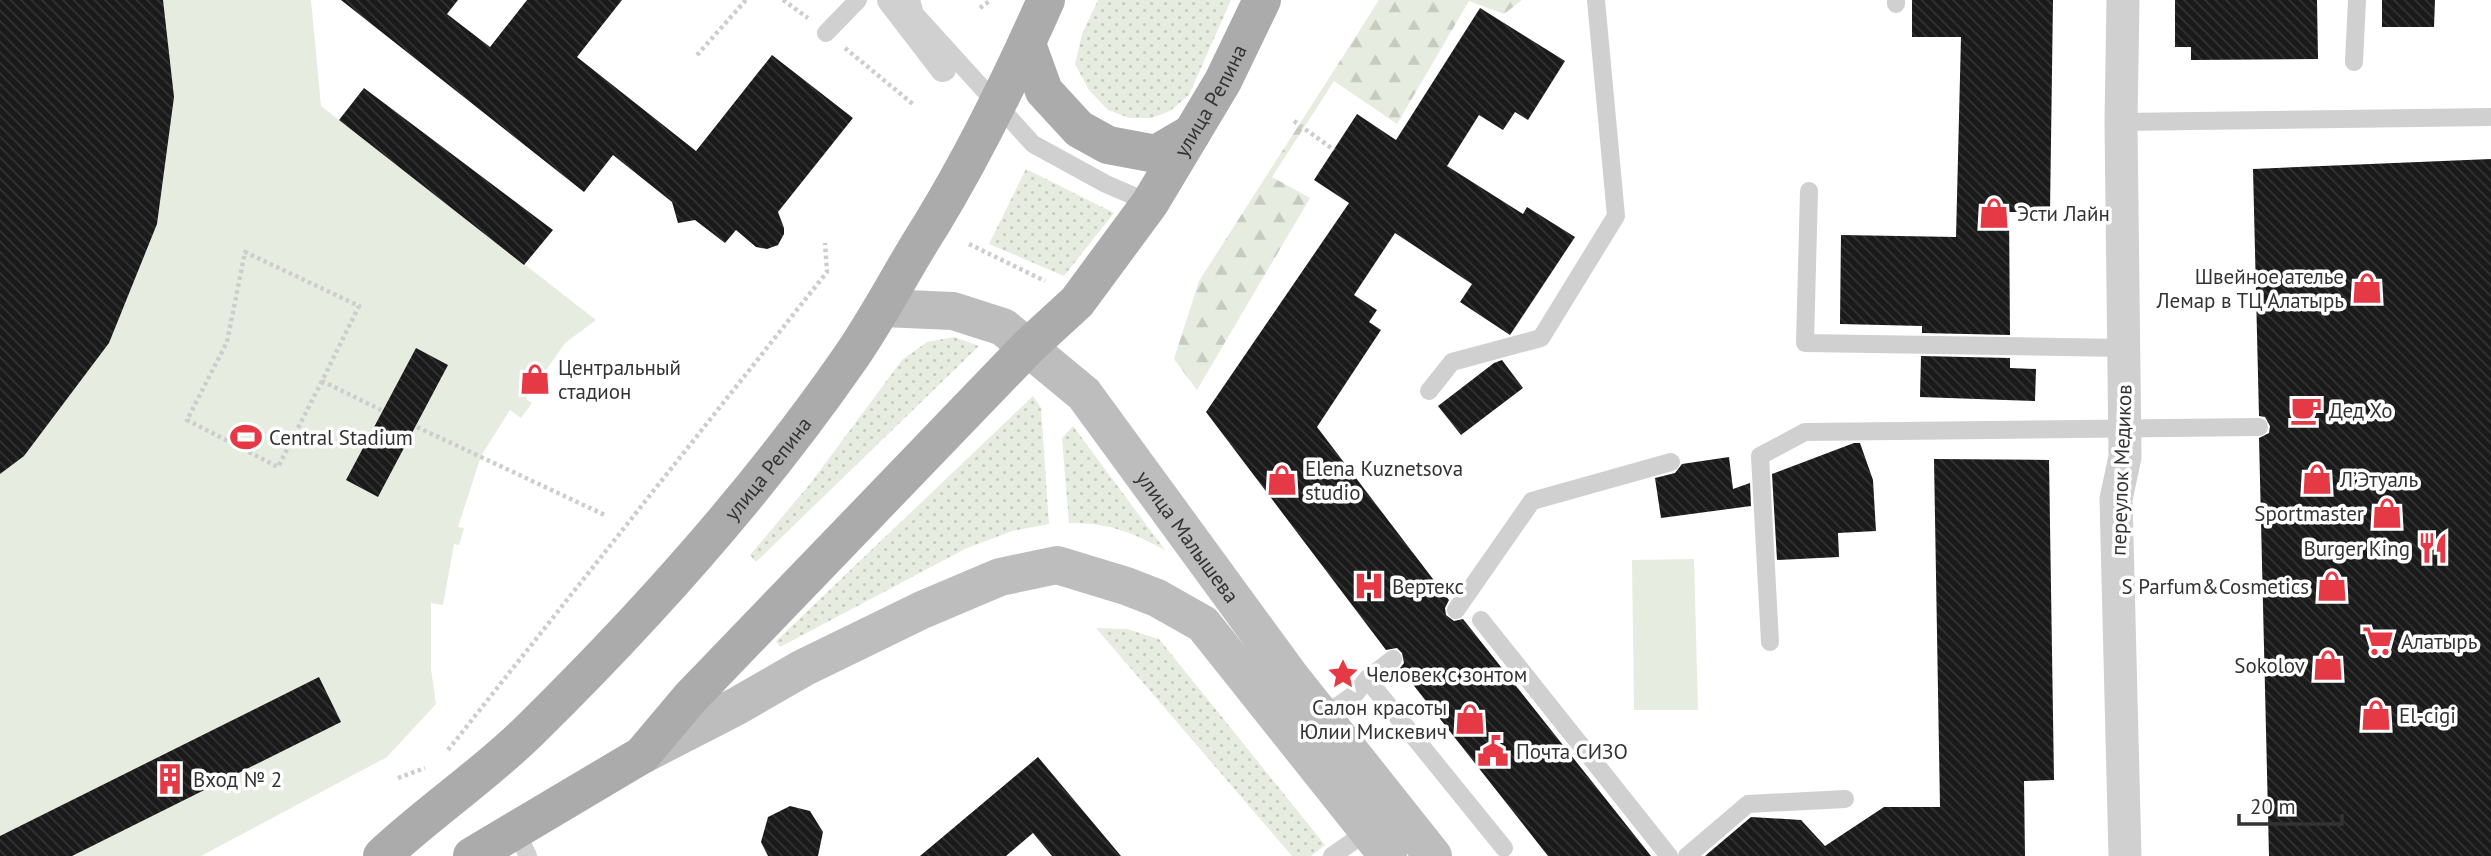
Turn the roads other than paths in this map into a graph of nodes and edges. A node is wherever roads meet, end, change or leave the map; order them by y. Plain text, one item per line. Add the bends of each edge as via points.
1 (858, 0) edge
2 (890, 0) edge
3 (911, 0) edge
4 (1046, 0) edge
5 (1262, 0) edge
6 (1596, 0) edge
7 (2123, 0) edge
8 (2357, 0) edge
9 (827, 33) road end
10 (1027, 44) junction
11 (2354, 62) dead end
12 (943, 69) dead end
13 (997, 105) junction
14 (2491, 117) edge
15 (2122, 122) junction
16 (1192, 133) junction
17 (1809, 191) dead end
18 (1150, 203) junction
19 (883, 308) junction
20 (1029, 346) junction
21 (2124, 348) junction
22 (1429, 391) dead end
23 (2125, 427) junction
24 (2259, 427) dead end
25 (1671, 461) dead end
26 (1456, 610) dead end
27 (1481, 620) dead end
28 (1770, 642) dead end
29 (1393, 659) dead end
30 (1367, 679) junction
31 (1322, 718) junction
32 (642, 755) junction
33 (1845, 799) dead end
34 (522, 842) edge
35 (1378, 844) edge
36 (1504, 848) dead end
37 (382, 856) edge
38 (472, 856) edge
39 (1332, 856) edge
40 (1433, 856) edge
41 (1669, 856) edge
42 (1687, 856) edge
43 (2125, 856) edge

1 - 9 lane
2 - 12 street
3 - 13 lane via 915,14
4 - 10 main road, улица Репина
5 - 16 main road, улица Репина
6 - 22 lane via 1616,216 1541,338 1452,362
7 - 15 street, переулок Медиков
8 - 11 lane
10 - 13 main road, улица Репина
10 - 16 main road via 1044,91 1079,129 1108,145 1156,154
13 - 18 lane via 1033,144
13 - 19 main road, улица Репина
14 - 15 lane
15 - 21 street, переулок Медиков
16 - 18 main road, улица Репина
17 - 21 lane via 1805,343
18 - 20 main road, улица Репина via 1077,302
19 - 20 main road, улица Малышева via 953,311 1003,327
19 - 37 main road, улица Репина via 767,471 652,605 527,733
20 - 31 main road, улица Малышева via 1084,394
20 - 32 main road, улица Репина via 690,698
21 - 23 street, переулок Медиков
23 - 24 lane
23 - 28 lane via 1805,432 1760,456
23 - 43 street, переулок Медиков via 2125,457 2116,499
25 - 26 lane via 1532,501
27 - 41 lane
29 - 30 lane
30 - 31 lane
30 - 36 lane
31 - 40 main road, улица Малышева
32 - 34 main road, улица Репина
32 - 35 main road, улица Репина via 922,610 1000,577 1057,565 1146,594 1203,624
33 - 42 lane via 1748,804
34 - 38 main road, улица Репина
35 - 39 lane

